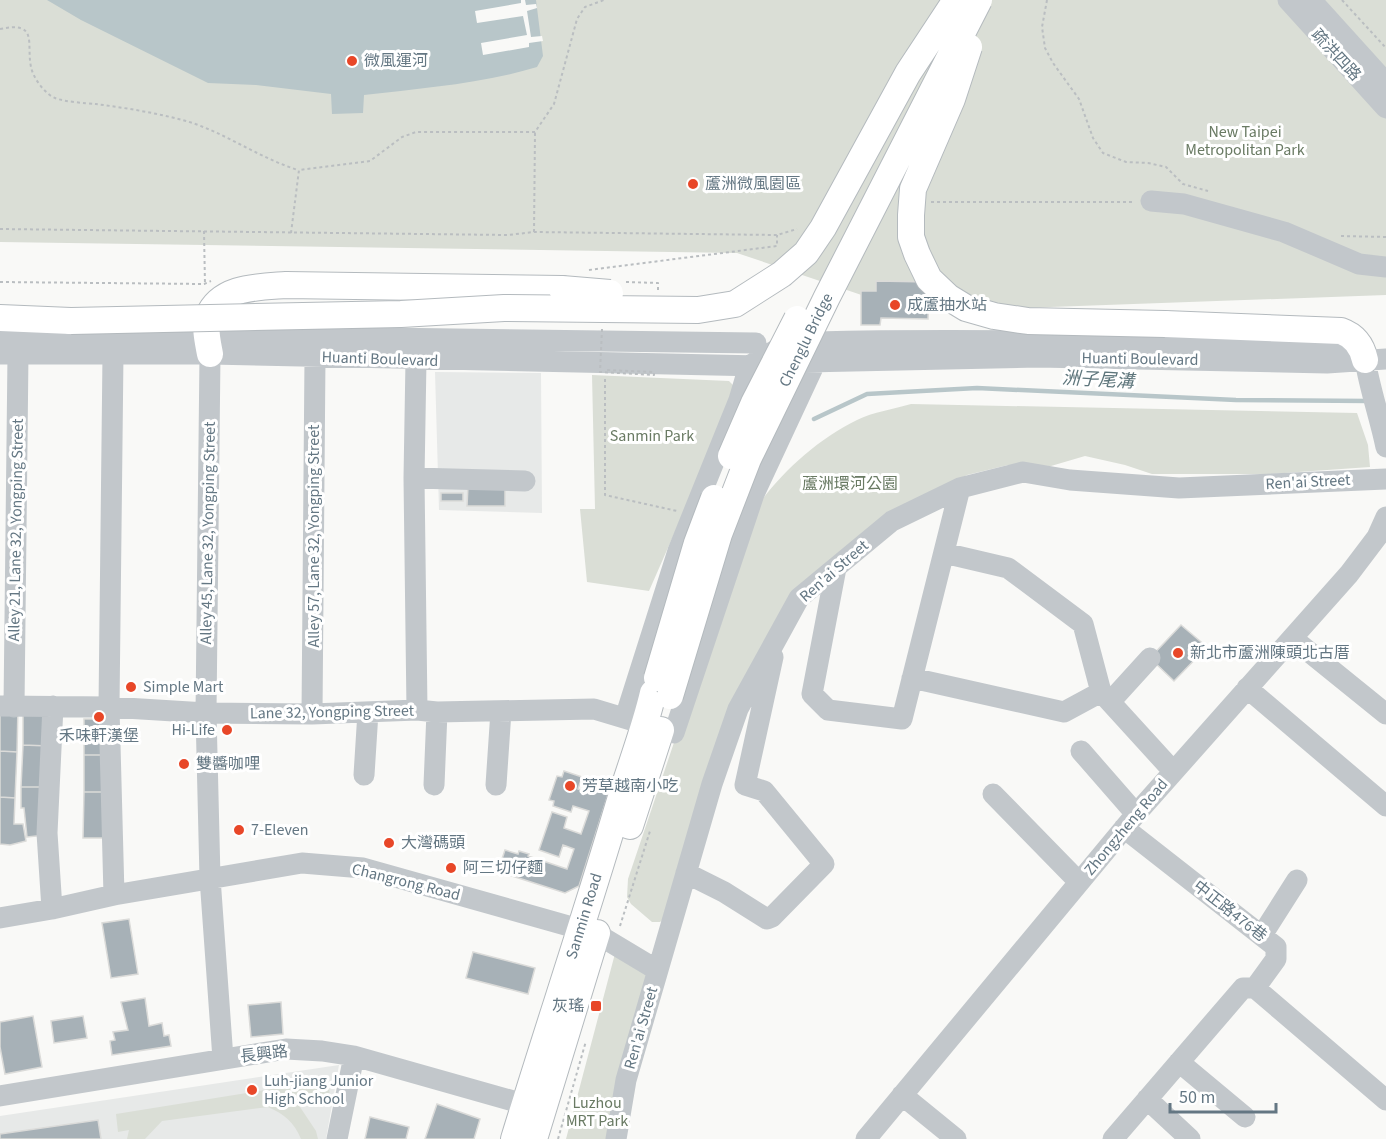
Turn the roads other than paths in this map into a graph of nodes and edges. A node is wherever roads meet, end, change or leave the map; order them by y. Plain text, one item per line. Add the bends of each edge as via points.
1 (958, 0) edge
2 (979, 0) edge
3 (986, 0) edge
4 (1288, 0) edge
5 (1311, 0) edge
6 (1386, 83) edge
7 (1386, 108) edge
8 (1151, 201) road end
9 (1386, 267) edge
10 (698, 310) junction
11 (0, 318) edge
12 (0, 333) edge
13 (756, 343) dead end
14 (209, 345) junction
15 (9, 354) edge
16 (112, 354) junction
17 (813, 355) junction
18 (1379, 356) edge
19 (315, 357) junction
20 (416, 360) junction
21 (754, 366) junction
22 (1379, 413) edge
23 (1386, 447) edge
24 (414, 478) junction
25 (1386, 479) edge
26 (525, 481) dead end
27 (960, 488) junction
28 (1386, 517) edge
29 (944, 553) junction
30 (836, 568) junction
31 (779, 632) junction
32 (1292, 638) junction
33 (1150, 658) dead end
34 (912, 678) junction
35 (1247, 688) junction
36 (661, 694) junction
37 (1106, 697) junction
38 (7, 706) edge
39 (52, 706) junction
40 (109, 707) junction
41 (427, 711) junction
42 (501, 711) junction
43 (368, 712) junction
44 (206, 713) junction
45 (312, 714) junction
46 (1386, 714) edge
47 (644, 724) junction
48 (1081, 751) dead end
49 (1173, 771) junction
50 (364, 776) dead end
51 (434, 785) dead end
52 (496, 785) dead end
53 (993, 794) dead end
54 (1386, 806) edge
55 (1130, 821) junction
56 (686, 873) junction
57 (210, 878) junction
58 (1297, 880) dead end
59 (1079, 882) junction
60 (114, 895) junction
61 (52, 909) junction
62 (0, 918) edge
63 (589, 931) junction
64 (1262, 935) junction
65 (657, 970) junction
66 (1255, 988) junction
67 (354, 1056) junction
68 (223, 1059) junction
69 (1179, 1062) junction
70 (902, 1095) junction
71 (0, 1096) edge
72 (1148, 1099) junction
73 (1386, 1100) edge
74 (524, 1104) junction
75 (1245, 1117) dead end
76 (337, 1139) edge
77 (514, 1139) edge
78 (534, 1139) edge
79 (616, 1139) edge
80 (866, 1139) edge
81 (956, 1139) edge
82 (1113, 1139) edge
83 (1190, 1139) edge

1 - 10 main road, bridge via 908,73 806,253 782,274 735,304
1 - 36 main road, Chenglu Bridge, bridge via 753,403 697,543
2 - 36 main road, Chenglu Bridge, bridge via 748,459
3 - 18 main road, bridge via 952,99 913,189 912,237 917,254 929,279 948,297 966,308 1028,321 1341,331 1363,350
4 - 7 street, 疏洪四路
5 - 6 street, 疏洪四路
8 - 9 street via 1217,213 1284,232 1359,264
10 - 11 main road, bridge via 504,308 71,321
10 - 14 main road, bridge via 626,294 562,289 297,285 244,289 223,297 208,317
12 - 14 street, Huanti Boulevard
13 - 14 street, Huanti Boulevard
14 - 16 street, Huanti Boulevard
14 - 19 street, Huanti Boulevard
14 - 44 street, Alley 45, Lane 32, Yongping Street
15 - 16 street, Huanti Boulevard
15 - 38 street, Alley 21, Lane 32, Yongping Street
16 - 40 street
17 - 18 street, Huanti Boulevard via 1327,363
17 - 21 street via 789,342
17 - 47 street via 754,494 674,733
18 - 22 street
19 - 20 street, Huanti Boulevard
19 - 45 street, Alley 57, Lane 32, Yongping Street
20 - 21 street, Huanti Boulevard
20 - 24 street
21 - 47 street via 678,551
22 - 23 street
24 - 26 street
24 - 41 street
25 - 27 street, Ren'ai Street via 1179,488 1070,480 1023,472
27 - 29 street
27 - 30 street, Ren'ai Street via 892,521
28 - 32 street, Zhongzheng Road via 1377,537 1349,574
29 - 34 street
29 - 37 street via 1008,568 1083,624
30 - 31 street, Ren'ai Street via 799,598
30 - 34 street via 812,694 828,710 902,719
31 - 56 street, Ren'ai Street via 738,709
31 - 56 street via 745,785 764,791 824,864 772,918 766,919
32 - 35 street, Zhongzheng Road
32 - 46 street
33 - 37 street
34 - 37 street via 1064,712
35 - 49 street, Zhongzheng Road
35 - 54 street
36 - 47 main road, Sanmin Road
37 - 49 street
38 - 39 street, Lane 32, Yongping Street
39 - 40 street, Lane 32, Yongping Street
39 - 61 street via 47,833
40 - 44 street, Lane 32, Yongping Street
40 - 60 street
41 - 42 street, Lane 32, Yongping Street
41 - 43 street, Lane 32, Yongping Street
41 - 51 street
42 - 47 street, Lane 32, Yongping Street via 594,710
42 - 52 street
43 - 45 street, Lane 32, Yongping Street
43 - 50 street
44 - 45 street, Lane 32, Yongping Street
44 - 57 street, Alley 45, Lane 32, Yongping Street
47 - 63 main road, Sanmin Road
48 - 55 street, 中正路476巷
49 - 55 street, Zhongzheng Road
53 - 59 street
55 - 59 street, Zhongzheng Road
55 - 64 street, 中正路476巷
56 - 65 street, Ren'ai Street
57 - 60 street, Changrong Road
57 - 63 street, Changrong Road via 302,863 363,868
57 - 68 street, Alley 45, Lane 32, Yongping Street
58 - 64 street
59 - 70 street, Zhongzheng Road
60 - 61 street, Changrong Road
61 - 62 street, Changrong Road
63 - 65 street, Changrong Road
63 - 74 main road, Sanmin Road
63 - 78 main road, Sanmin Road
64 - 66 street, 中正路476巷 via 1276,947 1276,958
65 - 79 street, Ren'ai Street via 626,1080
66 - 69 street via 1243,988
66 - 73 street
67 - 68 street, 長興路 via 286,1049
67 - 74 street, 長興路
67 - 76 street
68 - 71 street, 長興路
69 - 72 street
69 - 75 street
70 - 80 street, Zhongzheng Road
70 - 81 street
72 - 82 street
72 - 83 street
74 - 77 main road, Sanmin Road

